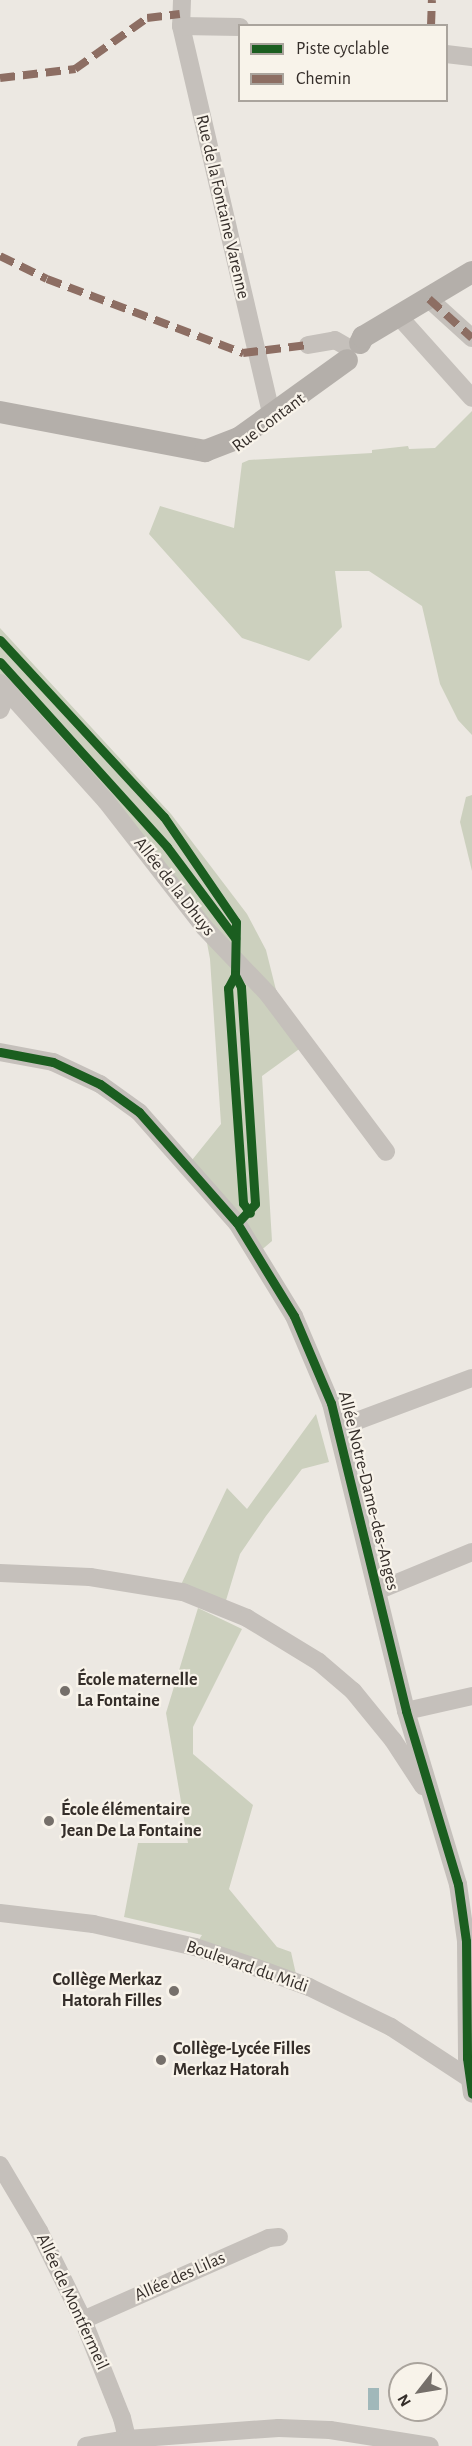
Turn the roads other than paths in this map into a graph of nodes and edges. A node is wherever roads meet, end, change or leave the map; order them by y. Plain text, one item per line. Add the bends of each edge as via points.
1 (182, 0) edge
2 (181, 27) junction
3 (238, 27) edge
4 (448, 54) edge
5 (472, 57) edge
6 (472, 272) edge
7 (435, 304) junction
8 (403, 321) junction
9 (472, 338) edge
10 (308, 345) dead end
11 (356, 350) junction
12 (316, 384) junction
13 (472, 398) edge
14 (0, 412) edge
15 (271, 413) junction
16 (115, 436) junction
17 (4, 687) edge
18 (0, 710) edge
19 (0, 1052) edge
20 (386, 1152) dead end
21 (472, 1378) edge
22 (338, 1428) junction
23 (472, 1552) edge
24 (0, 1573) edge
25 (376, 1591) junction
26 (472, 1696) edge
27 (406, 1710) junction
28 (435, 1805) junction
29 (0, 1913) edge
30 (472, 2085) edge
31 (0, 2165) edge
32 (279, 2237) dead end
33 (83, 2320) junction
34 (128, 2442) edge
35 (86, 2446) edge
36 (430, 2446) edge

1 - 2 street, Rue de la Fontaine Varenne
2 - 3 street
2 - 15 street, Rue de la Fontaine Varenne
4 - 5 street
6 - 7 main road, Rue Contant
7 - 8 main road, Rue Contant
7 - 9 street
7 - 11 main road, Rue Contant via 363,337
8 - 11 main road, Rue Contant
8 - 13 street
10 - 11 street via 335,340
11 - 12 main road, Rue Contant
12 - 15 main road, Rue Contant
12 - 16 main road, Rue Contant via 300,405 240,449 221,457 180,457
14 - 16 main road, Rue Contant
15 - 16 main road, Rue Contant via 239,438 205,451
17 - 18 street
17 - 20 street, Allée de la Dhuys via 106,801 204,927 268,994
19 - 22 street, Allée Notre-Dame-des-Anges via 53,1062 100,1084 139,1112 176,1151 258,1253 294,1316
21 - 22 street
22 - 25 street, Allée Notre-Dame-des-Anges
23 - 25 street
24 - 28 street via 90,1577 183,1592 247,1618 319,1662 353,1691 393,1740
25 - 27 street, Allée Notre-Dame-des-Anges
26 - 27 street
27 - 28 street, Allée Notre-Dame-des-Anges
28 - 30 street, Allée Notre-Dame-des-Anges via 458,1884 466,1941 467,2058
29 - 30 street, Boulevard du Midi via 93,1924 195,1947 258,1968 309,1987 391,2027
31 - 33 street, Allée de Montfermeil via 39,2231
32 - 33 street, Allée des Lilas
33 - 34 street, Allée de Montfermeil
34 - 35 street
34 - 36 street via 279,2428 330,2430

